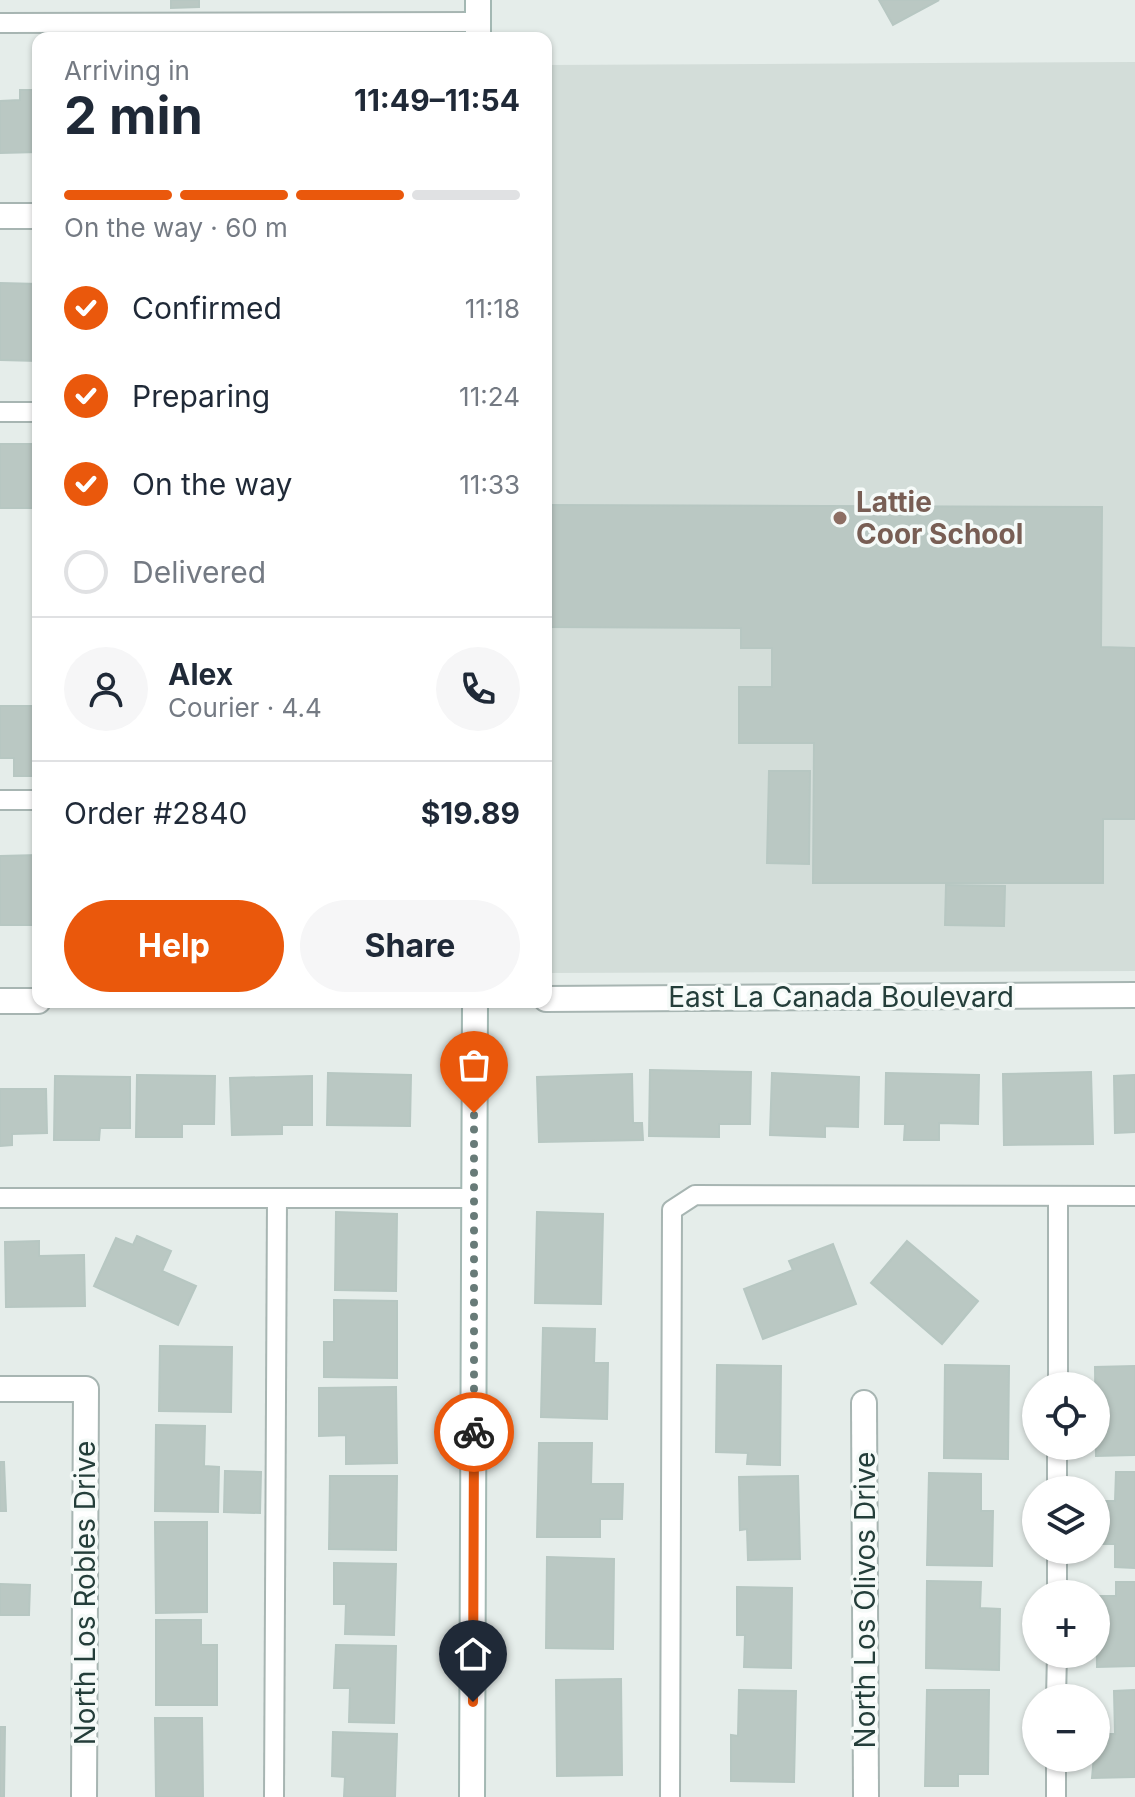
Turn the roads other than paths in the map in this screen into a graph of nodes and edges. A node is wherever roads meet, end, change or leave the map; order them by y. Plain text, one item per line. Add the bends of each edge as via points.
1 (478, 20) edge
2 (0, 23) edge
3 (0, 216) edge
4 (32, 216) edge
5 (0, 412) edge
6 (32, 412) edge
7 (0, 800) edge
8 (32, 800) edge
9 (1135, 995) edge
10 (552, 999) edge
11 (0, 1001) edge
12 (32, 1001) edge
13 (475, 1008) edge
14 (1058, 1196) junction
15 (1135, 1196) edge
16 (0, 1198) edge
17 (277, 1198) junction
18 (474, 1198) junction
19 (1058, 1372) edge
20 (0, 1389) edge
21 (864, 1403) dead end
22 (1056, 1772) edge
23 (84, 1797) edge
24 (274, 1797) edge
25 (472, 1797) edge
26 (670, 1797) edge
27 (866, 1797) edge
28 (1056, 1797) edge

1 - 2 lane
3 - 4 street
5 - 6 lane
7 - 8 lane
9 - 10 street, East La Canada Boulevard
11 - 12 street
13 - 18 street
14 - 15 lane
14 - 19 lane
14 - 26 lane via 695,1195 672,1210
16 - 17 lane
17 - 18 lane
17 - 24 lane
18 - 25 street
20 - 23 street, North Los Robles Drive via 86,1389
21 - 27 street, North Los Olivos Drive
22 - 28 lane

